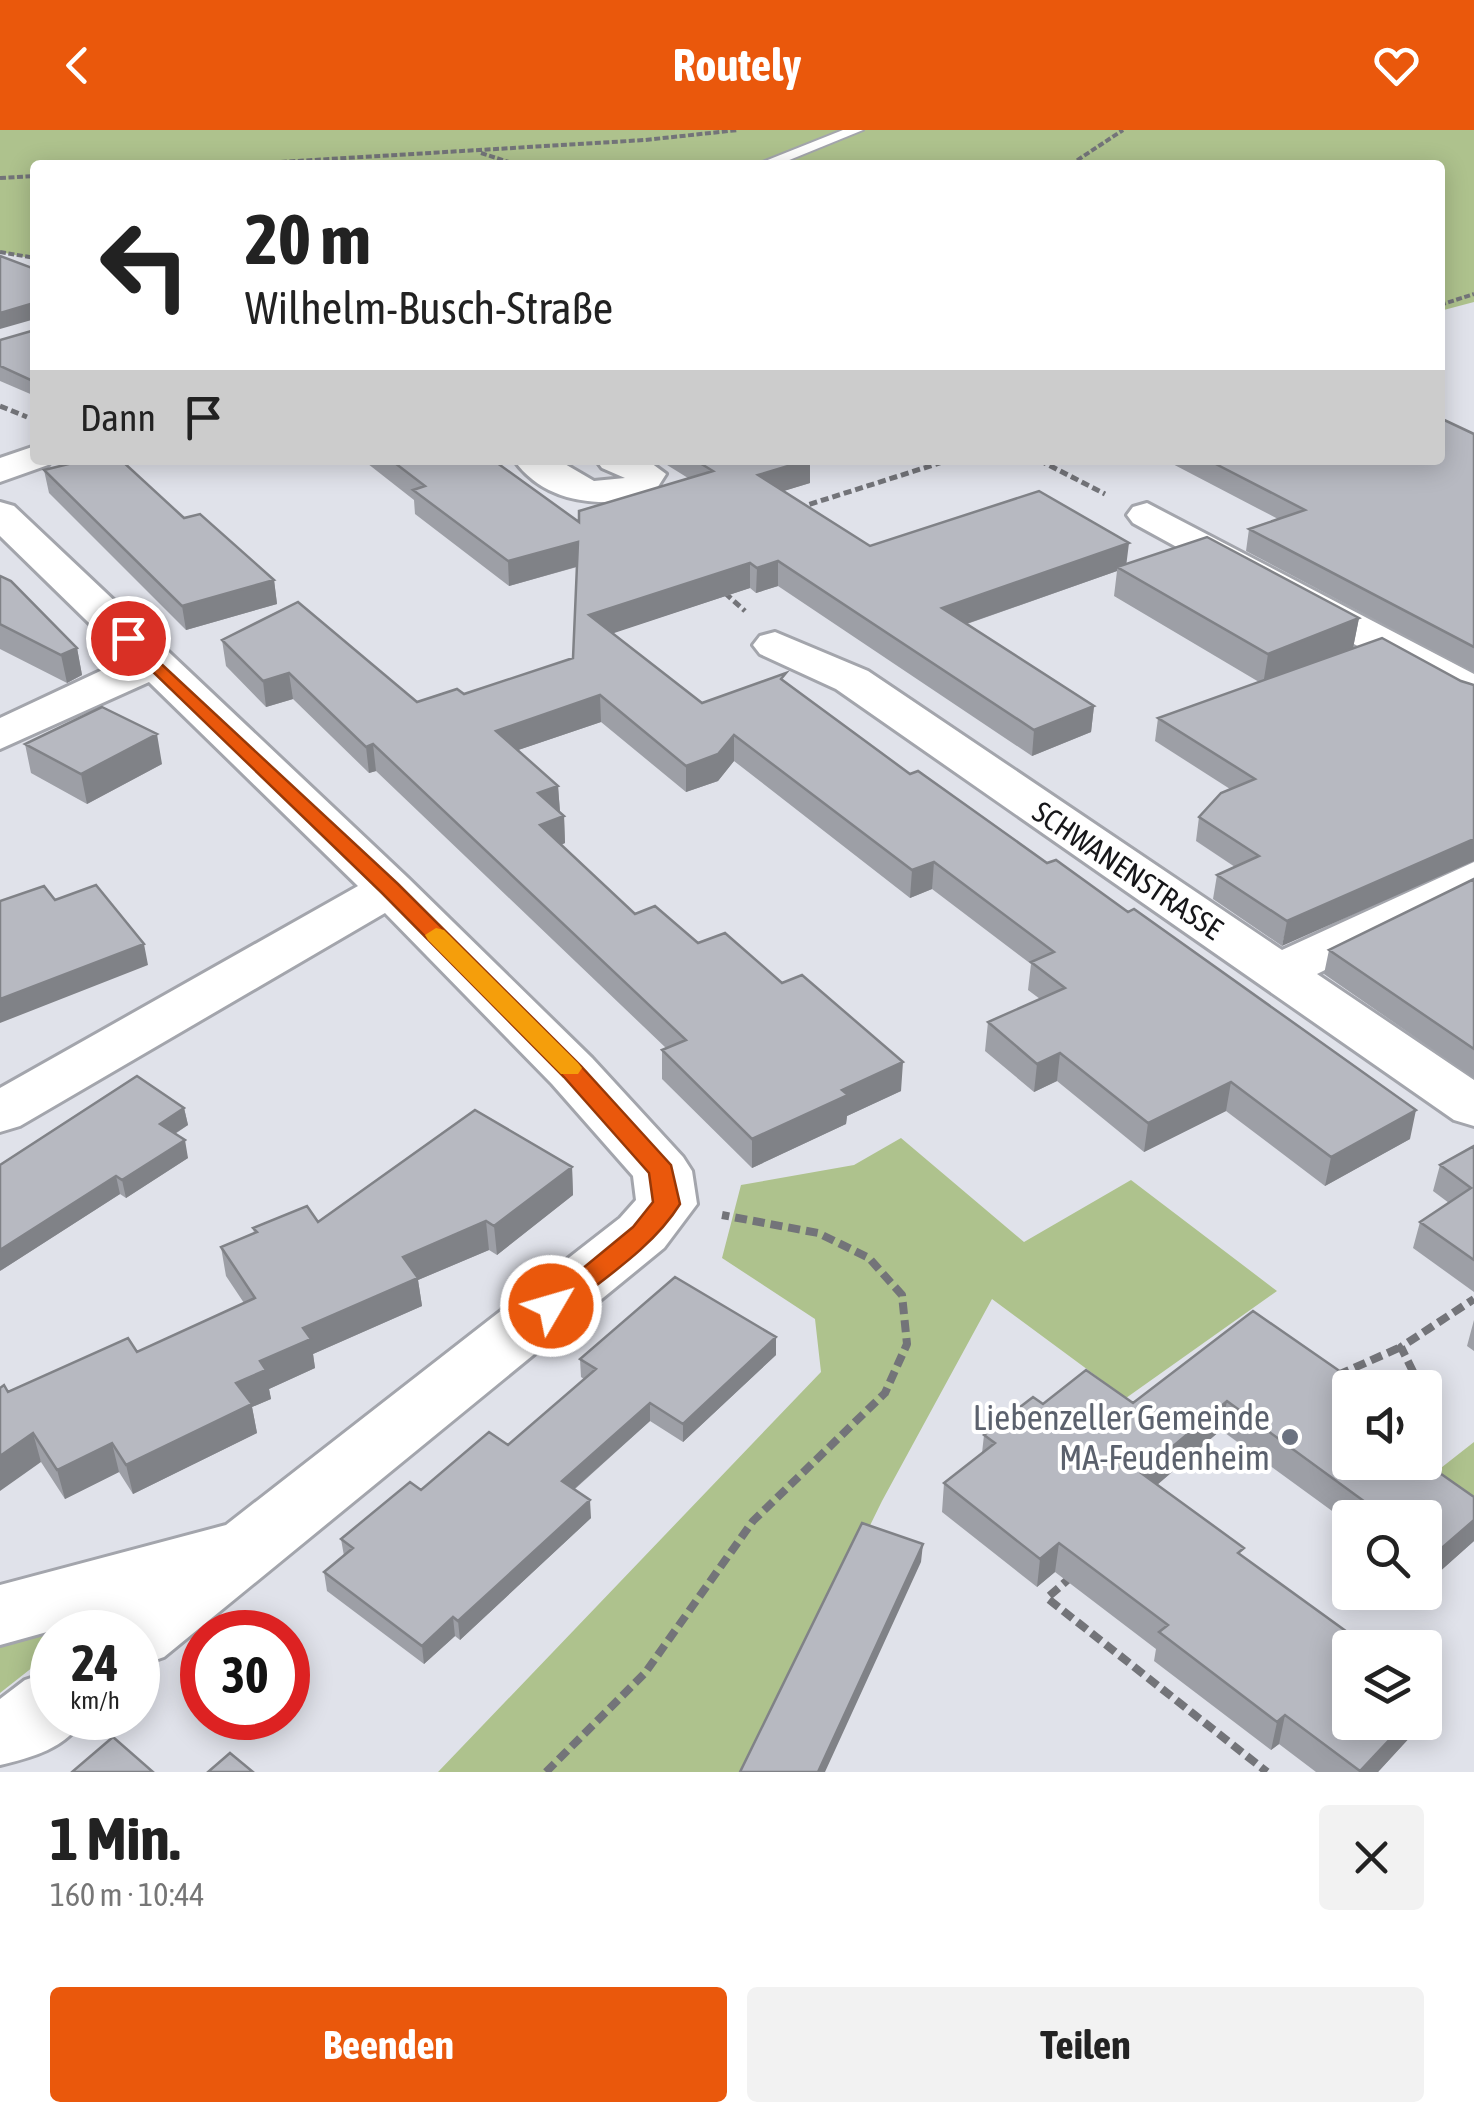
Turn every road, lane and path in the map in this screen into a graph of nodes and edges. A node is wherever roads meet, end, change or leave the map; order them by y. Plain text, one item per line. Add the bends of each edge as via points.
1 (738, 130) edge
2 (856, 130) edge
3 (1123, 130) edge
4 (475, 151) junction
5 (318, 160) edge
6 (503, 160) edge
7 (776, 160) edge
8 (1078, 160) edge
9 (30, 176) edge
10 (0, 178) edge
11 (0, 252) edge
12 (30, 257) edge
13 (1474, 294) edge
14 (1445, 303) edge
15 (0, 406) edge
16 (30, 418) edge
17 (30, 459) edge
18 (540, 465) edge
19 (627, 465) edge
20 (932, 465) edge
21 (1048, 465) edge
22 (0, 471) edge
23 (1073, 478) dead end
24 (796, 508) edge
25 (0, 514) edge
26 (1147, 515) dead end
27 (722, 591) edge
28 (775, 645) joint
29 (154, 663) junction
30 (1474, 692) edge
31 (0, 735) edge
32 (1474, 878) edge
33 (390, 888) junction
34 (1278, 972) junction
35 (15, 1098) edge
36 (1474, 1106) edge
37 (667, 1204) junction
38 (1474, 1299) edge
39 (1401, 1347) junction
40 (1412, 1370) edge
41 (1323, 1386) edge
42 (247, 1547) junction
43 (1077, 1572) edge
44 (0, 1615) edge
45 (160, 1616) edge
46 (30, 1720) edge
47 (0, 1732) edge
48 (546, 1772) edge
49 (1266, 1772) edge

1 - 4 path
2 - 7 lane
3 - 8 path
4 - 5 path
4 - 6 path
9 - 10 path
11 - 12 path
13 - 14 path
15 - 16 path
17 - 22 street
18 - 19 street via 575,490 610,495 638,488 647,474
20 - 24 path
21 - 23 path
25 - 29 street
26 - 30 street via 1371,652
27 - 28 path
28 - 34 street, SCHWANENSTRASSE via 852,680
29 - 31 street
29 - 33 street
32 - 34 street
33 - 35 street
33 - 37 street via 662,1171
34 - 36 street, SCHWANENSTRASSE
37 - 42 street via 642,1233
37 - 48 path via 818,1233 869,1258 902,1295 906,1344 885,1393 752,1521 645,1673
38 - 39 path
39 - 40 path
39 - 41 path via 1345,1369
42 - 44 street
42 - 45 street
43 - 49 path via 1047,1598
46 - 47 street

